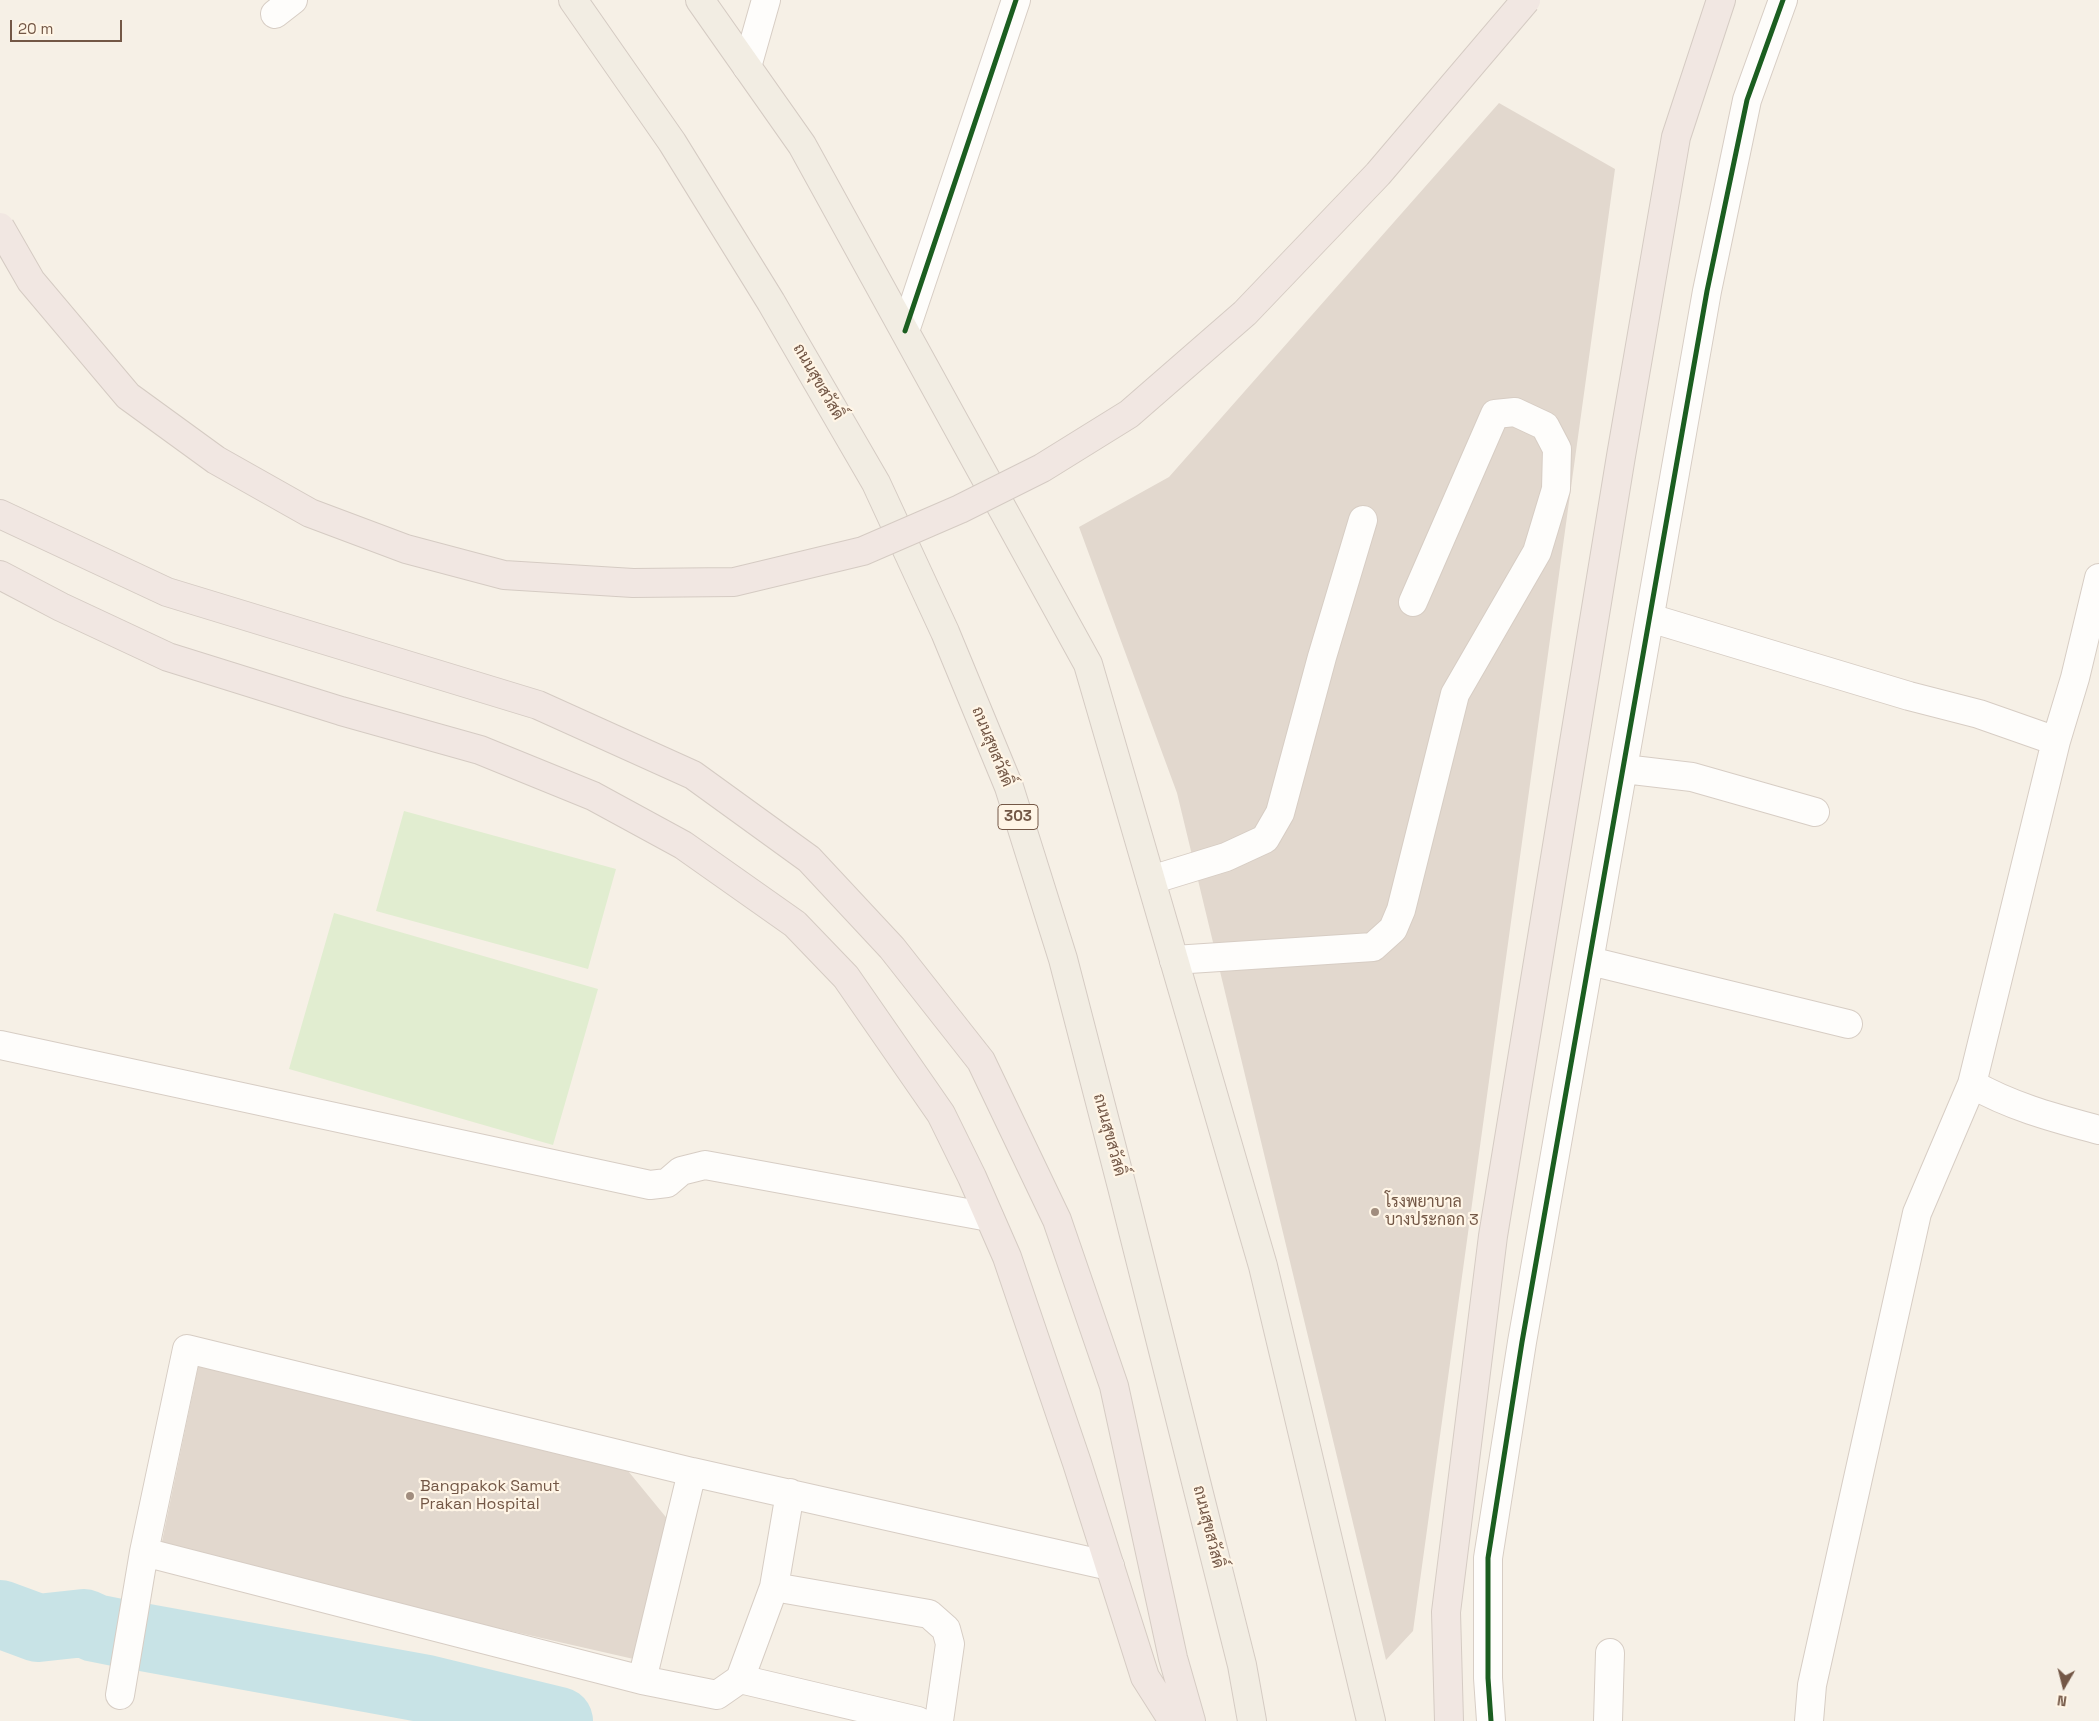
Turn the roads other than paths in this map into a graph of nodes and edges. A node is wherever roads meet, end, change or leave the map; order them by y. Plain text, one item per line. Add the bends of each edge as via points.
1 (573, 0) edge
2 (700, 0) edge
3 (766, 0) edge
4 (1016, 0) edge
5 (1526, 0) edge
6 (1721, 0) edge
7 (1783, 0) edge
8 (747, 67) junction
9 (0, 227) edge
10 (904, 331) junction
11 (0, 514) edge
12 (1363, 520) dead end
13 (0, 575) edge
14 (2099, 578) edge
15 (1413, 602) dead end
16 (1650, 618) junction
17 (2056, 741) junction
18 (1624, 769) junction
19 (1815, 812) dead end
20 (1151, 880) junction
21 (1174, 960) junction
22 (1590, 961) junction
23 (1848, 1024) dead end
24 (0, 1045) edge
25 (1972, 1084) junction
26 (2099, 1130) edge
27 (989, 1217) junction
28 (692, 1472) junction
29 (790, 1493) junction
30 (144, 1552) junction
31 (1110, 1566) junction
32 (774, 1587) junction
33 (1610, 1653) dead end
34 (740, 1679) junction
35 (642, 1680) junction
36 (120, 1695) dead end
37 (918, 1721) edge
38 (939, 1721) edge
39 (1173, 1721) edge
40 (1191, 1721) edge
41 (1252, 1721) edge
42 (1371, 1721) edge
43 (1449, 1721) edge
44 (1490, 1721) edge
45 (1608, 1721) edge
46 (1809, 1721) edge

1 - 41 main road, ถนนสุขสวัสดิ์ / 303 via 682,159 771,302 876,483 946,632 1009,786 1063,959 1242,1664
2 - 8 main road
3 - 8 street
4 - 10 street
5 - 9 highway, bridge via 1378,174 1252,306 1129,414 1042,468 951,513 863,551 734,582 633,583 504,575 406,549 310,513 216,460 128,396 31,281
6 - 43 highway via 1676,137 1493,1236 1446,1612
7 - 16 street via 1747,100 1707,291
8 - 10 main road via 802,145
10 - 20 main road via 1088,664
11 - 40 highway via 168,592 538,705 693,775 809,859 892,948 981,1061 1057,1220 1114,1386 1173,1658
12 - 20 street via 1280,813 1265,839 1226,857
13 - 27 highway via 168,657 340,711 480,750 593,796 683,845 795,924 846,977 941,1114
14 - 17 street
15 - 21 street via 1495,414 1515,412 1545,426 1557,449 1556,489 1538,552 1455,694 1401,910 1393,929 1373,947
16 - 17 street via 1979,714
16 - 18 street
17 - 25 street
18 - 19 street via 1692,777
18 - 22 street
20 - 21 main road
21 - 42 main road via 1263,1266
22 - 23 street
22 - 44 street via 1522,1342 1488,1558
24 - 27 street via 650,1185 667,1183 681,1171 705,1165
25 - 26 street via 1998,1099
25 - 46 street via 1917,1213 1812,1686
27 - 31 highway via 1010,1266
28 - 29 street
28 - 30 street via 187,1350
28 - 35 street
29 - 31 street
29 - 32 street
30 - 35 street
30 - 36 street
31 - 39 highway via 1145,1677
32 - 34 street
32 - 38 street via 929,1614 946,1629 950,1644
33 - 45 street
34 - 35 street via 717,1695
34 - 37 street

